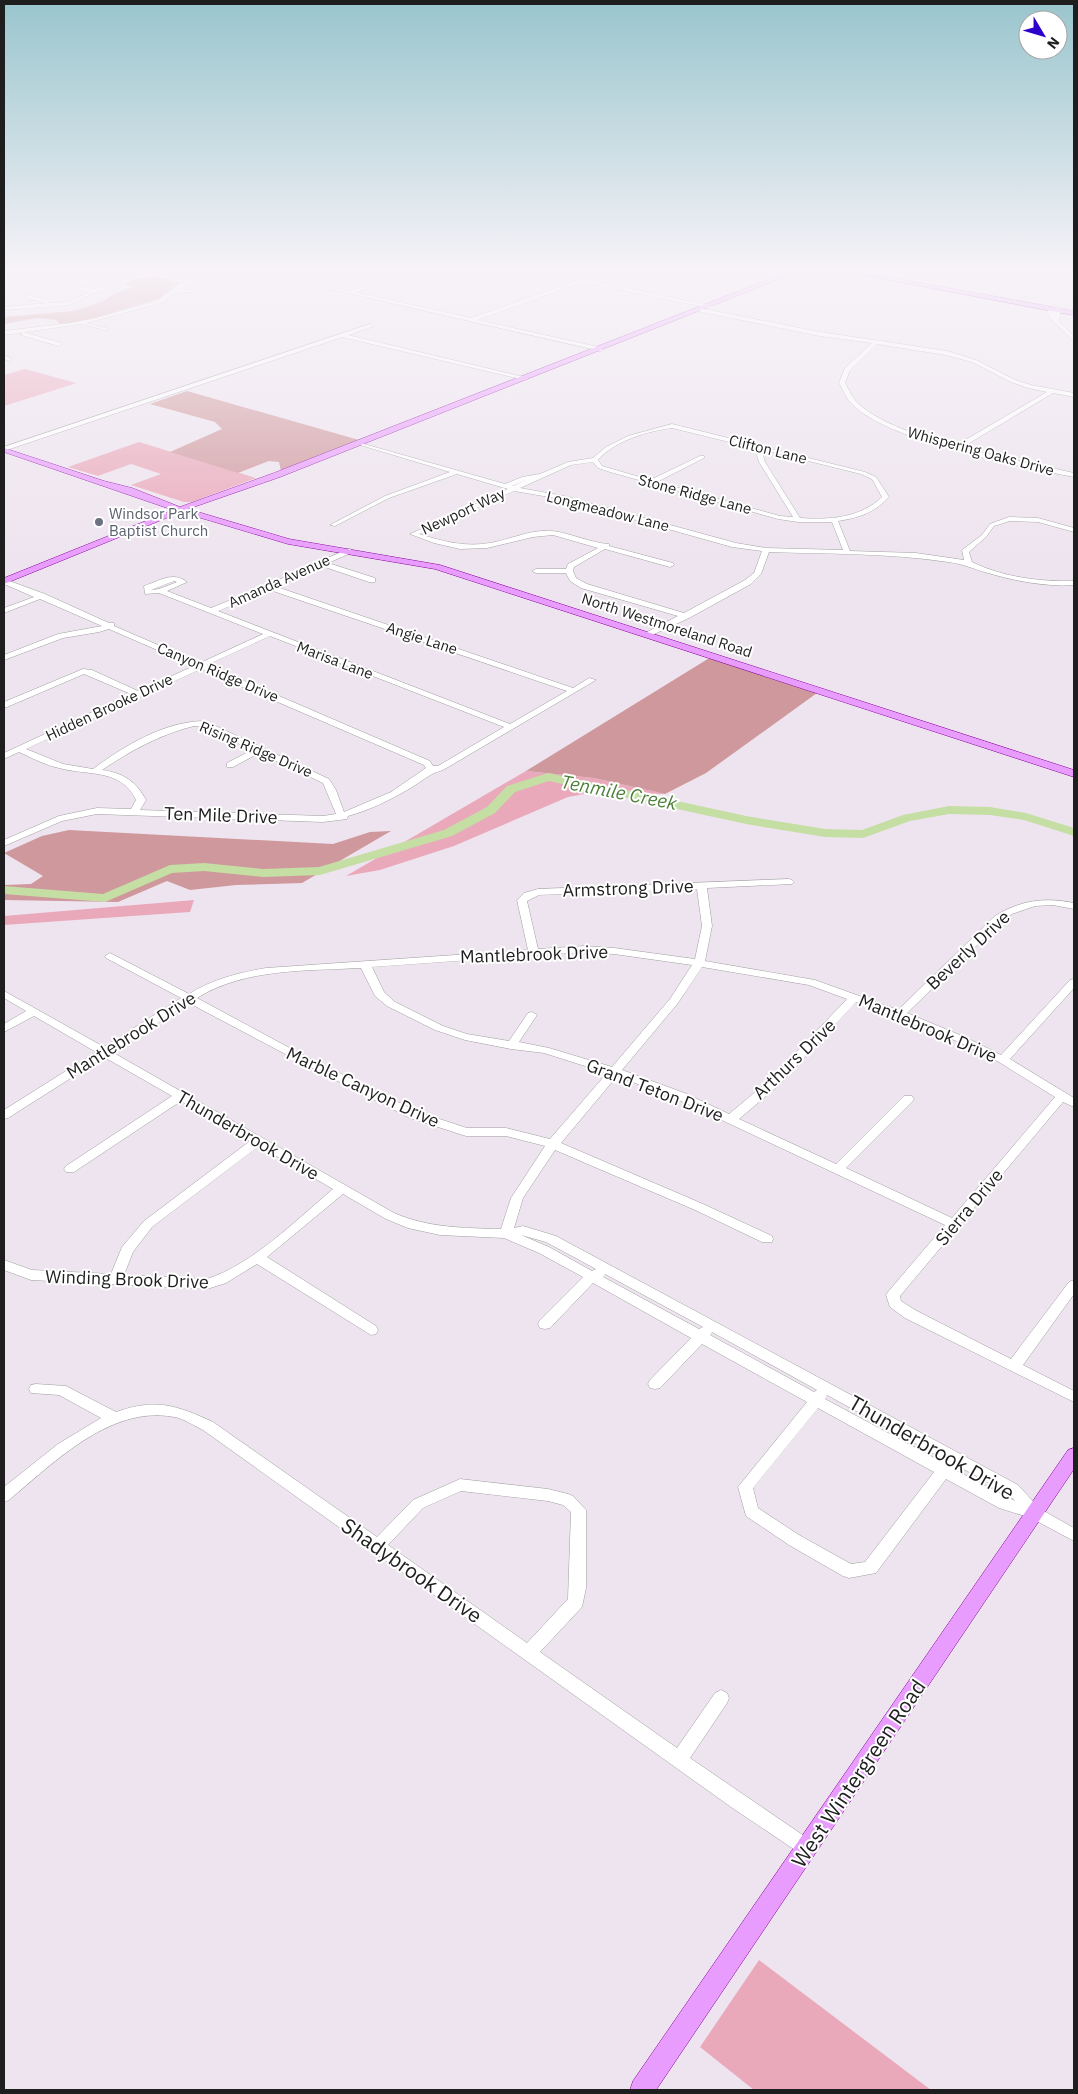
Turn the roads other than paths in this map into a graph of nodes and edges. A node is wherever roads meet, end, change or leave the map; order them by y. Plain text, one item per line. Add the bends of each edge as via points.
1 (248, 368) edge
2 (480, 368) edge
3 (552, 368) edge
4 (849, 368) edge
5 (987, 368) edge
6 (525, 378) junction
7 (1052, 391) junction
8 (1074, 394) edge
9 (356, 444) junction
10 (956, 448) junction
11 (767, 449) junction
12 (4, 450) edge
13 (702, 457) dead end
14 (595, 460) junction
15 (456, 472) junction
16 (863, 472) joint
17 (1074, 475) edge
18 (528, 479) junction
19 (651, 482) junction
20 (505, 486) junction
21 (513, 488) junction
22 (187, 510) junction
23 (834, 519) junction
24 (798, 520) junction
25 (333, 525) dead end
26 (532, 525) dead end
27 (1074, 530) edge
28 (537, 533) junction
29 (116, 536) junction
30 (126, 538) junction
31 (606, 546) junction
32 (348, 550) junction
33 (766, 550) junction
34 (847, 551) junction
35 (965, 552) junction
36 (940, 557) junction
37 (322, 563) junction
38 (969, 563) junction
39 (670, 565) dead end
40 (536, 571) dead end
41 (569, 572) junction
42 (372, 580) dead end
43 (4, 581) edge
44 (1074, 583) edge
45 (14, 585) junction
46 (270, 587) junction
47 (4, 589) edge
48 (160, 591) dead end
49 (42, 596) junction
50 (4, 611) edge
51 (210, 611) junction
52 (682, 618) junction
53 (111, 626) junction
54 (269, 634) junction
55 (654, 636) junction
56 (4, 658) edge
57 (201, 665) junction
58 (592, 680) dead end
59 (574, 690) junction
60 (137, 694) junction
61 (4, 705) edge
62 (511, 727) junction
63 (19, 749) junction
64 (260, 749) junction
65 (4, 756) edge
66 (230, 765) dead end
67 (430, 767) junction
68 (95, 771) junction
69 (1074, 774) edge
70 (135, 812) junction
71 (344, 817) junction
72 (4, 843) edge
73 (789, 882) dead end
74 (702, 885) junction
75 (1074, 906) edge
76 (533, 951) junction
77 (110, 956) dead end
78 (699, 963) junction
79 (365, 964) junction
80 (1074, 982) edge
81 (4, 994) edge
82 (855, 997) junction
83 (189, 998) junction
84 (33, 1012) junction
85 (900, 1014) junction
86 (532, 1015) dead end
87 (4, 1029) edge
88 (511, 1046) junction
89 (104, 1052) junction
90 (1003, 1060) junction
91 (614, 1071) junction
92 (180, 1096) junction
93 (1061, 1097) junction
94 (908, 1099) dead end
95 (1074, 1104) edge
96 (4, 1115) edge
97 (731, 1119) junction
98 (258, 1141) junction
99 (554, 1144) junction
100 (70, 1169) dead end
101 (838, 1169) junction
102 (341, 1189) junction
103 (954, 1224) junction
104 (506, 1234) junction
105 (767, 1239) dead end
106 (257, 1257) junction
107 (4, 1265) edge
108 (607, 1269) junction
109 (592, 1276) junction
110 (116, 1279) junction
111 (1074, 1285) edge
112 (545, 1324) dead end
113 (711, 1326) junction
114 (372, 1330) dead end
115 (701, 1336) junction
116 (1014, 1366) junction
117 (655, 1384) dead end
118 (827, 1386) junction
119 (36, 1389) dead end
120 (1074, 1397) edge
121 (817, 1399) junction
122 (112, 1417) junction
123 (1074, 1455) edge
124 (954, 1457) junction
125 (945, 1470) junction
126 (4, 1496) edge
127 (1035, 1513) junction
128 (1074, 1535) edge
129 (378, 1546) junction
130 (529, 1652) junction
131 (722, 1698) dead end
132 (680, 1759) junction
133 (807, 1848) junction
134 (642, 2090) edge

1 - 12 street
2 - 6 street
3 - 6 main road
4 - 10 street, Whispering Oaks Drive via 843,377 843,390 848,398 874,418
5 - 7 street via 1013,381
6 - 9 main road
7 - 8 street
7 - 10 street
9 - 15 street, Longmeadow Lane
9 - 22 main road
10 - 17 street, Whispering Oaks Drive
11 - 14 street, Clifton Lane via 672,426 646,432 606,449
11 - 16 street, Clifton Lane
11 - 24 street via 760,455 762,462
12 - 22 main road, North Westmoreland Road
13 - 19 street
14 - 18 street via 570,462
14 - 19 street, Stone Ridge Lane via 600,467
15 - 20 street, Longmeadow Lane
15 - 25 street via 388,497
16 - 23 street, Stone Ridge Lane via 874,478 886,497 862,514
18 - 20 street
18 - 21 street, Newport Way
19 - 24 street, Stone Ridge Lane via 780,518
20 - 21 street, Longmeadow Lane
21 - 28 street, Newport Way via 413,534 461,547 486,546
21 - 33 street, Longmeadow Lane via 562,497 735,545
22 - 29 main road
22 - 30 main road
22 - 32 main road, North Westmoreland Road via 288,540
23 - 24 street, Stone Ridge Lane
23 - 34 street
26 - 28 street
27 - 35 street via 1038,520 1010,519 992,525
28 - 31 street
29 - 30 main road
29 - 43 main road
30 - 45 main road
31 - 39 street
31 - 41 street via 571,566
32 - 37 street, Amanda Avenue
32 - 55 main road, North Westmoreland Road via 437,567
33 - 34 street, Longmeadow Lane
33 - 52 street via 757,574 748,582
34 - 36 street, Longmeadow Lane
35 - 36 street, Longmeadow Lane
35 - 38 street
36 - 38 street, Longmeadow Lane
37 - 42 street
37 - 46 street, Amanda Avenue
38 - 44 street, Longmeadow Lane via 1000,575 1049,583
40 - 41 street
41 - 52 street via 584,586
43 - 45 street, Canyon Ridge Drive
45 - 47 main road
45 - 49 street, Canyon Ridge Drive
46 - 51 street, Amanda Avenue
46 - 59 street, Angie Lane
48 - 51 street, Marisa Lane
49 - 50 street
49 - 53 street, Canyon Ridge Drive
51 - 54 street, Marisa Lane
52 - 55 street via 674,627
53 - 56 street via 61,636
53 - 57 street, Canyon Ridge Drive
54 - 57 street, Hidden Brooke Drive
54 - 62 street, Marisa Lane
55 - 69 main road, North Westmoreland Road
57 - 60 street, Hidden Brooke Drive
57 - 67 street, Canyon Ridge Drive
58 - 59 street, Ten Mile Drive
59 - 62 street, Ten Mile Drive
60 - 61 street via 89,672 74,673
60 - 63 street, Hidden Brooke Drive
62 - 67 street, Ten Mile Drive via 440,768
63 - 65 street, Hidden Brooke Drive
63 - 68 street via 60,766
64 - 66 street
64 - 68 street, Rising Ridge Drive via 205,724 190,723 161,734
64 - 71 street, Rising Ridge Drive via 326,781 332,786 338,811
67 - 71 street, Ten Mile Drive via 389,795
68 - 70 street via 120,778 137,789 141,800
70 - 71 street, Ten Mile Drive via 323,819
70 - 72 street, Ten Mile Drive via 97,811 71,815
73 - 74 street, Armstrong Drive
74 - 76 street, Armstrong Drive via 592,888 528,895 522,900
74 - 78 street via 707,926
75 - 85 street, Beverly Drive via 1028,902 1014,908 999,918
76 - 78 street, Mantlebrook Drive via 614,951
76 - 79 street, Mantlebrook Drive
77 - 83 street, Marble Canyon Drive
78 - 82 street, Mantlebrook Drive via 811,982
78 - 91 street via 674,1001
79 - 83 street, Mantlebrook Drive via 234,976
79 - 88 street, Grand Teton Drive via 379,994 391,1004 439,1028
80 - 90 street
81 - 84 street, Thunderbrook Drive
82 - 85 street, Mantlebrook Drive
82 - 97 street, Arthurs Drive via 787,1069
83 - 89 street, Mantlebrook Drive
83 - 99 street, Marble Canyon Drive via 414,1115 466,1132 506,1132
84 - 87 street
84 - 89 street, Thunderbrook Drive
85 - 90 street, Mantlebrook Drive
86 - 88 street
88 - 91 street, Grand Teton Drive via 545,1050
89 - 92 street, Thunderbrook Drive
89 - 96 street, Mantlebrook Drive
90 - 93 street, Mantlebrook Drive
91 - 97 street, Grand Teton Drive
91 - 99 street
92 - 98 street, Thunderbrook Drive
92 - 100 street
93 - 95 street, Mantlebrook Drive
93 - 103 street, Sierra Drive
94 - 101 street
97 - 101 street, Grand Teton Drive
98 - 102 street, Thunderbrook Drive
98 - 110 street via 148,1224 126,1250
99 - 104 street via 517,1198
99 - 105 street, Marble Canyon Drive
101 - 103 street, Grand Teton Drive
102 - 104 street, Thunderbrook Drive via 408,1224 440,1231
102 - 106 street, Winding Brook Drive
103 - 116 street, Sierra Drive via 893,1295 895,1304
104 - 108 street, Thunderbrook Drive via 523,1230 552,1239
104 - 109 street, Thunderbrook Drive
106 - 110 street, Winding Brook Drive via 217,1283
106 - 114 street
107 - 110 street, Winding Brook Drive via 31,1275
108 - 109 street
108 - 113 street, Thunderbrook Drive
109 - 112 street
109 - 115 street, Thunderbrook Drive
111 - 116 street
113 - 115 street
113 - 118 street, Thunderbrook Drive
115 - 117 street
115 - 121 street, Thunderbrook Drive
116 - 120 street
118 - 121 street
118 - 124 street, Thunderbrook Drive
119 - 122 street via 61,1390
121 - 125 street, Thunderbrook Drive
121 - 125 street via 746,1487 751,1512 848,1571 870,1568
122 - 126 street, Shadybrook Drive via 82,1434
122 - 129 street, Shadybrook Drive via 164,1411 181,1413 208,1426
123 - 127 main road, West Wintergreen Road
124 - 125 street
124 - 127 street, Thunderbrook Drive via 1013,1489
125 - 127 street, Thunderbrook Drive via 1004,1504
127 - 128 street
127 - 133 main road, West Wintergreen Road
129 - 130 street, Shadybrook Drive
129 - 130 street via 418,1504 460,1485 568,1500 578,1510 579,1519 576,1602
130 - 132 street, Shadybrook Drive
131 - 132 street
132 - 133 street, Shadybrook Drive
133 - 134 main road, West Wintergreen Road

